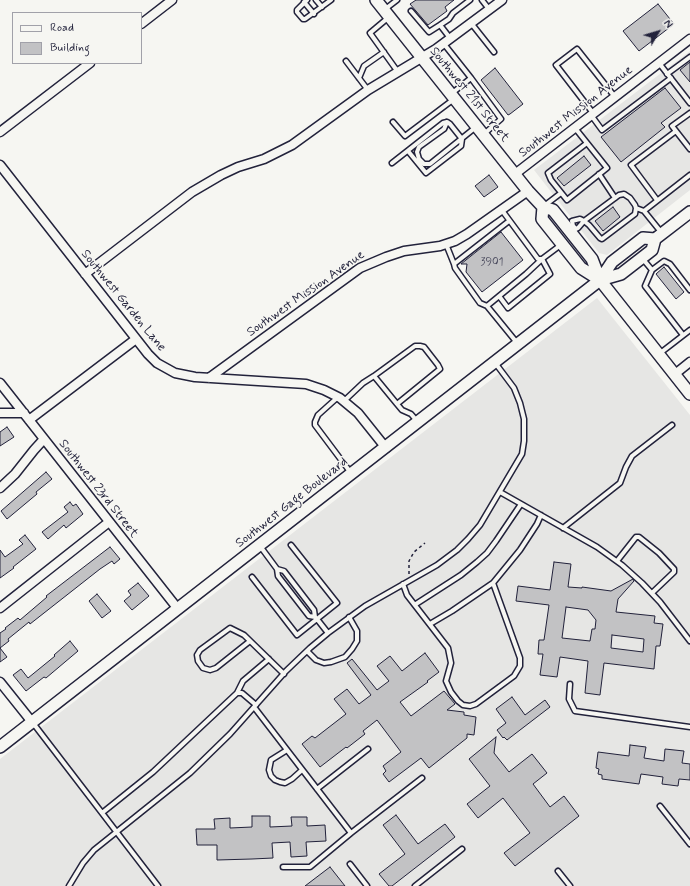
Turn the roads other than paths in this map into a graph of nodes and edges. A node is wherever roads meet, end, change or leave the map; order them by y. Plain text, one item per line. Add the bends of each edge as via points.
1 (172, 0) edge
2 (316, 0) edge
3 (331, 0) edge
4 (376, 0) edge
5 (397, 0) edge
6 (470, 0) edge
7 (482, 0) edge
8 (502, 0) edge
9 (306, 1) edge
10 (322, 7) junction
11 (489, 10) junction
12 (411, 11) dead end
13 (314, 14) junction
14 (386, 14) junction
15 (142, 23) edge
16 (471, 23) junction
17 (440, 25) junction
18 (690, 39) edge
19 (447, 41) junction
20 (384, 52) junction
21 (494, 52) dead end
22 (690, 57) edge
23 (422, 59) junction
24 (346, 61) dead end
25 (659, 63) junction
26 (89, 64) edge
27 (398, 72) junction
28 (667, 74) junction
29 (359, 78) junction
30 (471, 78) junction
31 (671, 78) junction
32 (368, 90) junction
33 (452, 96) junction
34 (615, 97) junction
35 (690, 103) edge
36 (690, 113) edge
37 (592, 114) junction
38 (393, 122) dead end
39 (447, 122) junction
40 (575, 128) junction
41 (480, 131) junction
42 (676, 131) junction
43 (0, 132) edge
44 (462, 139) junction
45 (587, 143) junction
46 (690, 149) edge
47 (408, 151) junction
48 (392, 163) dead end
49 (0, 165) edge
50 (515, 174) junction
51 (599, 174) junction
52 (690, 175) edge
53 (528, 191) junction
54 (560, 193) junction
55 (615, 198) junction
56 (657, 200) junction
57 (543, 206) junction
58 (636, 208) junction
59 (501, 209) junction
60 (644, 211) junction
61 (690, 212) edge
62 (509, 221) junction
63 (584, 221) junction
64 (571, 225) junction
65 (658, 236) junction
66 (446, 244) junction
67 (562, 244) junction
68 (642, 258) junction
69 (542, 259) junction
70 (454, 264) junction
71 (652, 270) junction
72 (85, 274) junction
73 (600, 280) junction
74 (690, 290) edge
75 (499, 296) junction
76 (487, 306) junction
77 (690, 330) edge
78 (684, 335) junction
79 (136, 339) junction
80 (518, 344) junction
81 (659, 354) junction
82 (494, 362) junction
83 (690, 362) edge
84 (675, 374) junction
85 (374, 376) junction
86 (210, 378) junction
87 (0, 383) edge
88 (690, 394) edge
89 (341, 399) junction
90 (397, 404) junction
91 (0, 412) edge
92 (27, 417) junction
93 (419, 422) junction
94 (672, 425) dead end
95 (44, 439) junction
96 (386, 448) junction
97 (352, 474) junction
98 (0, 488) edge
99 (500, 492) junction
100 (521, 504) junction
101 (541, 515) junction
102 (109, 522) junction
103 (563, 528) junction
104 (291, 545) dead end
105 (260, 546) junction
106 (617, 561) junction
107 (277, 569) junction
108 (252, 578) dead end
109 (493, 583) junction
110 (403, 584) junction
111 (652, 593) junction
112 (416, 604) junction
113 (0, 608) edge
114 (178, 609) junction
115 (349, 617) junction
116 (316, 618) junction
117 (430, 624) junction
118 (328, 633) junction
119 (250, 641) junction
120 (690, 641) edge
121 (307, 651) junction
122 (269, 659) junction
123 (284, 674) junction
124 (0, 682) edge
125 (570, 684) dead end
126 (237, 693) junction
127 (255, 706) junction
128 (32, 722) junction
129 (690, 727) edge
130 (0, 747) edge
131 (368, 749) dead end
132 (287, 750) junction
133 (302, 770) junction
134 (422, 778) dead end
135 (317, 789) junction
136 (660, 806) dead end
137 (102, 813) junction
138 (116, 831) junction
139 (351, 833) junction
140 (690, 844) edge
141 (462, 850) dead end
142 (350, 864) dead end
143 (283, 867) dead end
144 (558, 870) dead end
145 (69, 886) edge
146 (158, 886) edge
147 (367, 886) edge
148 (415, 886) edge
149 (570, 886) edge

1 - 15 street
2 - 10 lane
3 - 10 lane
4 - 14 main road, Southwest 21st Street
5 - 14 lane
6 - 17 lane
7 - 11 lane
8 - 11 street
9 - 13 lane
9 - 13 lane via 298,7 297,12 305,19
10 - 13 lane
11 - 16 street
12 - 17 lane via 429,32
14 - 20 lane via 370,33
14 - 23 main road, Southwest 21st Street
16 - 19 street
16 - 21 lane
17 - 19 lane
18 - 25 street, Southwest Mission Avenue
19 - 23 street
19 - 30 lane
20 - 27 lane
20 - 29 lane via 364,66
22 - 28 lane
23 - 27 street
23 - 33 main road, Southwest 21st Street
24 - 29 lane
25 - 28 lane
25 - 34 street, Southwest Mission Avenue
26 - 43 street
27 - 32 street
28 - 31 lane
29 - 32 lane
30 - 33 lane
30 - 41 lane via 501,119
31 - 35 lane
31 - 37 lane via 602,130
32 - 72 street via 292,145 264,159 238,167 192,192
33 - 38 lane via 405,136
33 - 41 main road, Southwest 21st Street
34 - 37 street, Southwest Mission Avenue
34 - 37 lane via 577,49 556,65
36 - 42 lane via 672,126
37 - 40 street, Southwest Mission Avenue
39 - 44 lane
39 - 44 lane via 444,129 419,147 419,159 424,164 430,164
39 - 47 lane
40 - 45 lane
40 - 50 street, Southwest Mission Avenue
41 - 44 lane
41 - 50 main road, Southwest 21st Street
42 - 46 lane
42 - 56 lane via 631,165
44 - 47 lane via 461,146 426,173
45 - 51 lane via 606,168
45 - 54 lane via 548,173
47 - 48 lane
49 - 72 street, Southwest Garden Lane
50 - 53 main road, Southwest 21st Street
51 - 54 lane via 567,200
51 - 55 lane
52 - 56 lane
53 - 57 main road, Southwest 21st Street
53 - 59 street, Southwest Mission Avenue
54 - 57 lane
55 - 58 lane via 624,194
55 - 63 lane
56 - 60 lane
57 - 64 main road, Southwest 21st Street via 554,210
57 - 67 main road, Southwest 21st Street via 542,219
58 - 60 lane
58 - 63 lane via 635,214 602,239
59 - 62 lane
59 - 66 street, Southwest Mission Avenue via 467,234
60 - 65 lane
61 - 65 main road, Southwest Gage Boulevard
62 - 69 lane via 538,259
62 - 70 lane
63 - 64 lane via 580,219
63 - 64 lane via 576,229
64 - 73 main road, Southwest 21st Street via 592,259
65 - 68 main road, Southwest Gage Boulevard via 652,250
65 - 73 main road, Southwest Gage Boulevard via 643,238 612,262
66 - 70 lane
66 - 86 street, Southwest Mission Avenue via 430,249 404,251 360,268
67 - 69 lane
67 - 73 main road, Southwest 21st Street via 581,268
68 - 71 lane
68 - 73 main road, Southwest Gage Boulevard via 621,274
69 - 75 lane
69 - 75 lane via 550,274 508,308
70 - 76 lane via 480,303
71 - 74 lane via 664,261 670,264
71 - 78 lane via 645,286
72 - 79 street, Southwest Garden Lane
73 - 80 main road, Southwest Gage Boulevard
73 - 81 main road, Southwest 21st Street
75 - 76 lane
76 - 80 lane
77 - 78 lane
78 - 81 lane
79 - 86 street, Southwest Garden Lane via 157,363 169,370 182,375
79 - 92 street
80 - 82 main road, Southwest Gage Boulevard
81 - 84 main road, Southwest 21st Street
82 - 93 main road, Southwest Gage Boulevard
82 - 99 lane via 517,395 523,411 525,428 522,454
83 - 84 street
84 - 88 main road, Southwest 21st Street
85 - 89 lane
85 - 90 lane
85 - 90 lane via 415,346 424,348 438,365 440,369
86 - 89 street, Southwest Garden Lane via 306,384
87 - 92 street, Southwest 23rd Street
89 - 96 street, Southwest Garden Lane via 358,413
89 - 97 lane via 318,415 315,422
90 - 93 lane
91 - 92 street
92 - 95 street, Southwest 23rd Street
93 - 96 main road, Southwest Gage Boulevard
94 - 103 lane via 632,456 620,483
95 - 98 street
95 - 102 street, Southwest 23rd Street
96 - 97 main road, Southwest Gage Boulevard
97 - 105 main road, Southwest Gage Boulevard
99 - 100 lane
99 - 110 lane via 480,525 463,545 448,558
100 - 101 lane
100 - 112 lane via 487,553 454,580
101 - 103 lane
101 - 109 lane via 520,550
102 - 113 street
102 - 114 street, Southwest 23rd Street
103 - 106 lane
104 - 116 lane via 337,603
105 - 107 lane
105 - 114 main road, Southwest Gage Boulevard
106 - 111 lane
106 - 111 lane via 636,537 659,553 674,572
107 - 116 lane via 284,572 314,610
107 - 116 lane via 278,576 309,616
108 - 116 lane via 297,635
109 - 117 lane
109 - 117 lane via 520,658 520,666 514,676 480,702 470,706 463,705 448,687 446,681 451,663 450,654
110 - 112 lane via 407,594
110 - 115 lane
111 - 120 lane
112 - 117 lane
114 - 128 main road, Southwest Gage Boulevard
115 - 118 lane
115 - 121 lane via 357,631 356,641 345,657 324,663 316,660
116 - 118 lane
118 - 121 lane
119 - 119 lane via 230,628 200,650 198,660 204,668 216,668
119 - 122 lane
121 - 123 lane
122 - 123 lane
122 - 126 lane via 243,681
123 - 127 lane
124 - 128 street
125 - 129 lane via 569,699 575,711
126 - 127 lane via 242,693
126 - 137 lane via 152,772
127 - 132 lane
127 - 138 lane via 190,773
128 - 130 main road, Southwest Gage Boulevard
128 - 137 lane
131 - 135 lane
132 - 133 lane
132 - 133 lane via 271,760 271,776 274,780 285,783
133 - 135 lane
134 - 139 lane
135 - 139 lane
136 - 140 lane
137 - 138 lane
138 - 145 lane via 90,854
138 - 146 lane
139 - 143 lane via 310,866
141 - 148 lane
142 - 147 lane
144 - 149 lane

